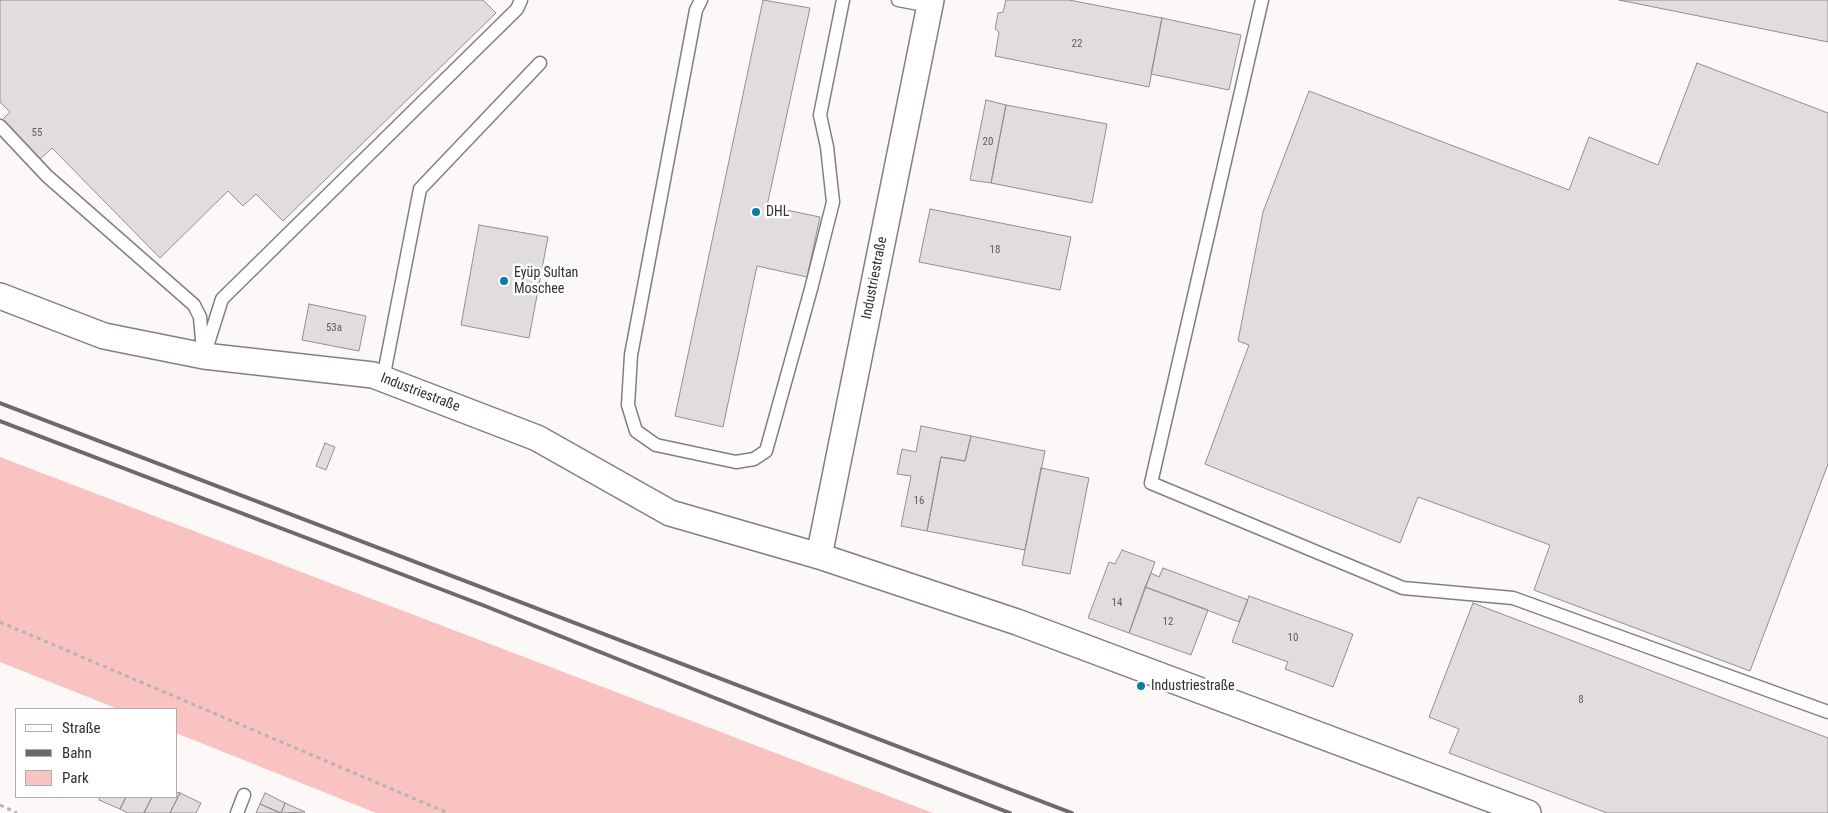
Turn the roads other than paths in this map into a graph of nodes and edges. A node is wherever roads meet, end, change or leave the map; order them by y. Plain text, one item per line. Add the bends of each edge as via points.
1 (701, 0) edge
2 (843, 0) edge
3 (898, 0) edge
4 (1262, 0) edge
5 (515, 3) edge
6 (930, 3) edge
7 (540, 63) dead end
8 (0, 126) edge
9 (0, 296) edge
10 (204, 356) junction
11 (383, 379) junction
12 (819, 556) junction
13 (1828, 712) edge
14 (244, 795) dead end
15 (237, 813) edge
16 (1528, 813) edge

1 - 2 lane via 696,10 631,355 628,405 636,431 656,445 736,462 754,459 766,451 833,202 820,115
3 - 6 lane
4 - 13 lane via 1151,483 1403,588 1513,598
5 - 10 lane via 222,299
6 - 12 street, Industriestraße
7 - 11 lane via 420,189
8 - 10 lane via 47,176 194,305 200,317
9 - 10 street, Industriestraße via 104,336
10 - 11 street, Industriestraße via 373,375
11 - 12 street, Industriestraße via 537,438 670,513
12 - 16 street, Industriestraße via 1017,622
14 - 15 lane

